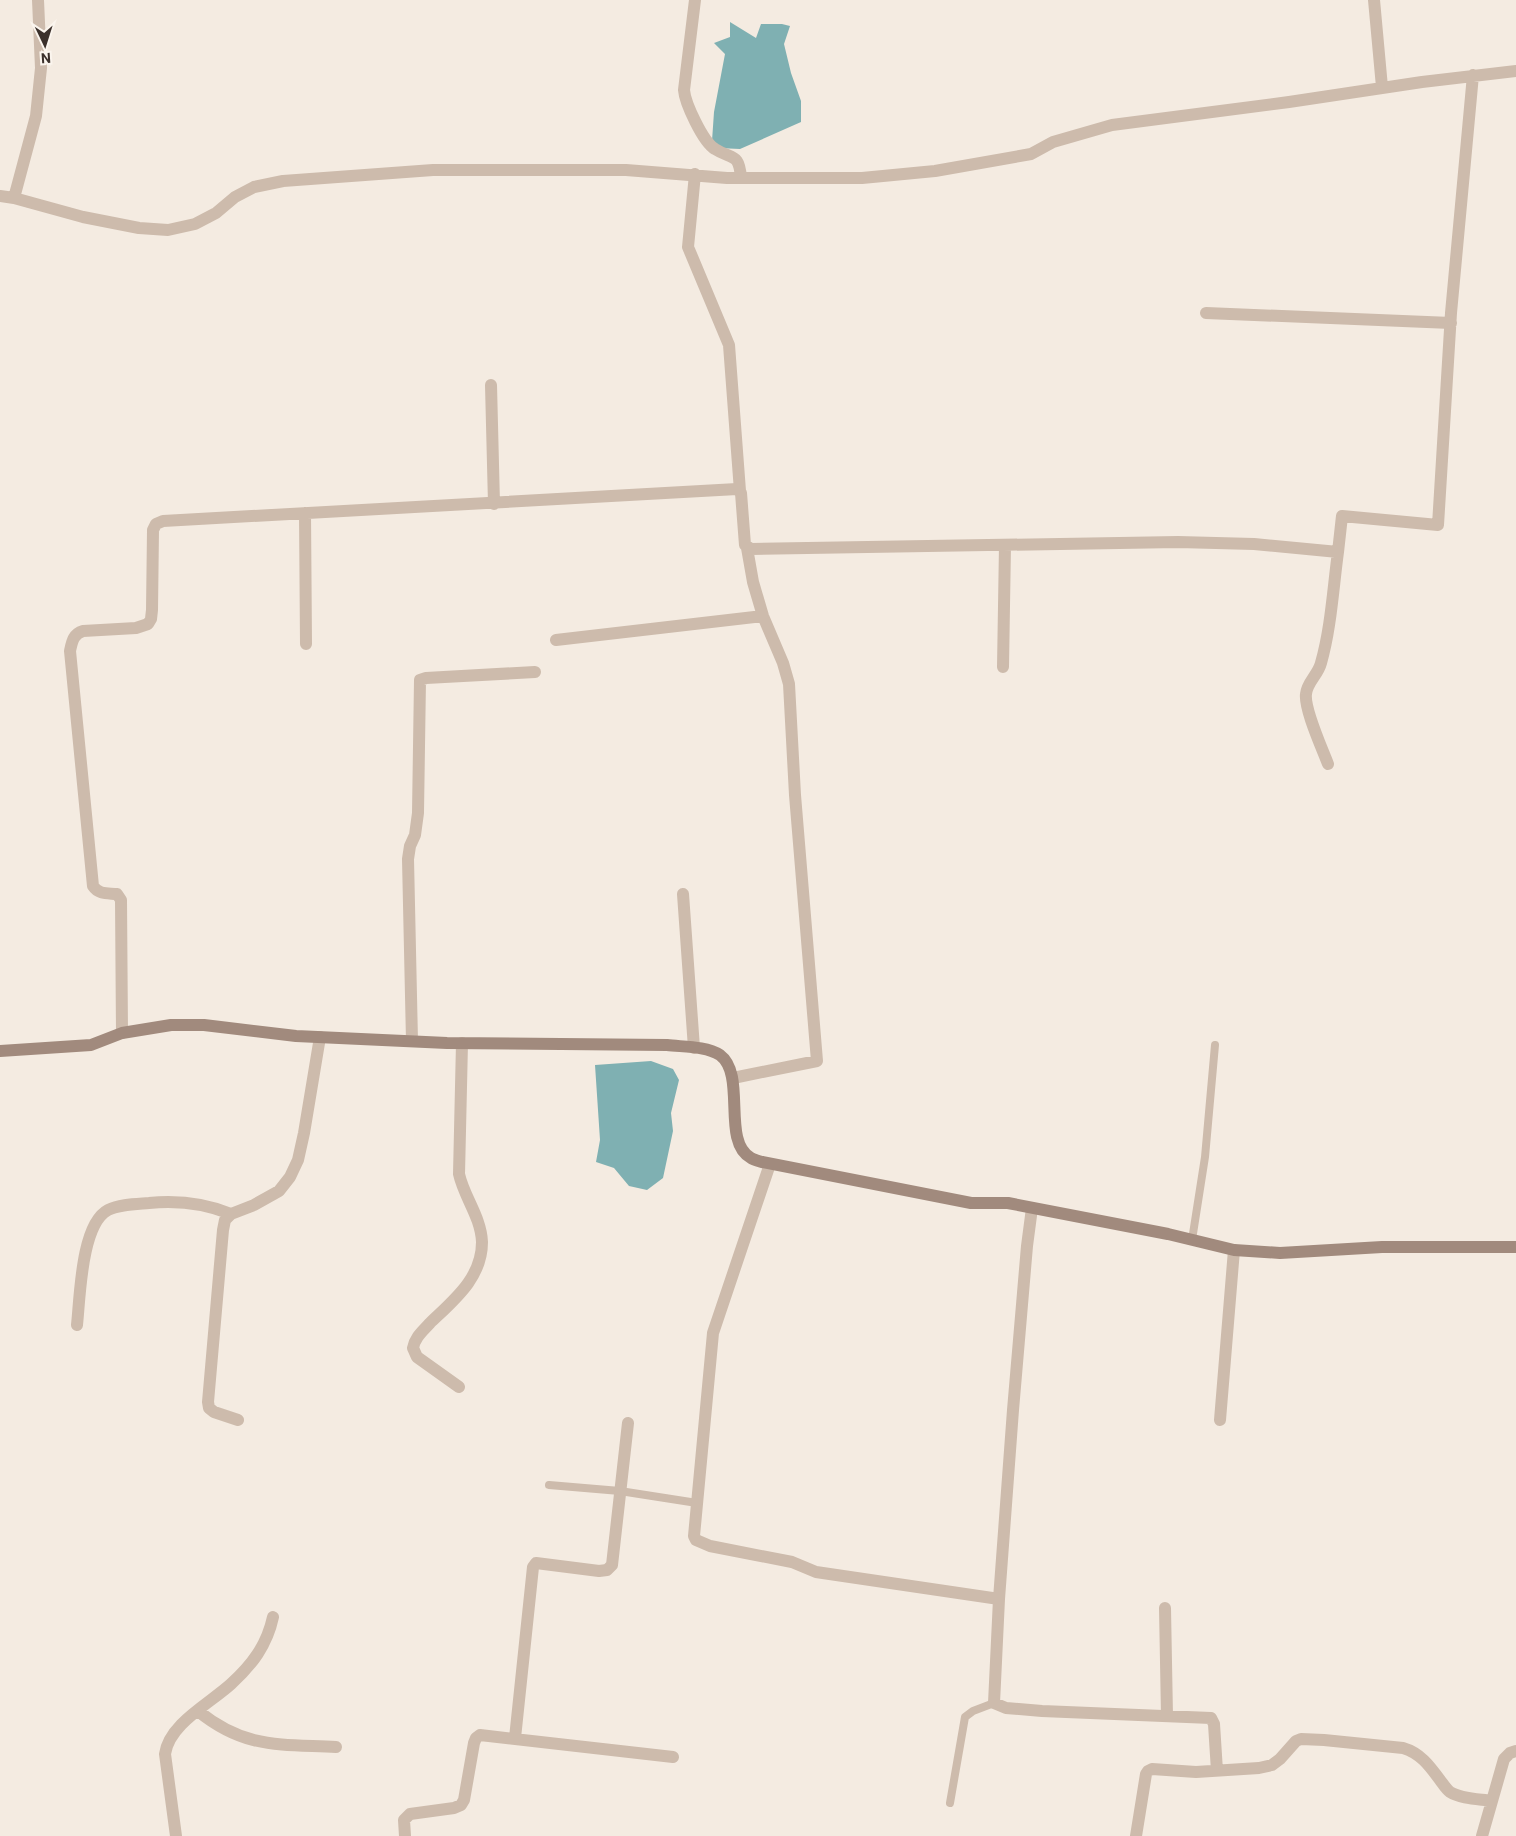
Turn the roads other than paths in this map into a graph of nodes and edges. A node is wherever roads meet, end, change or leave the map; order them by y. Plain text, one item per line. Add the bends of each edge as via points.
1 (38, 0) edge
2 (695, 0) edge
3 (1374, 0) edge
4 (1516, 71) edge
5 (1473, 75) junction
6 (1382, 87) junction
7 (695, 174) junction
8 (741, 178) junction
9 (0, 196) edge
10 (14, 198) junction
11 (1206, 313) dead end
12 (1450, 323) junction
13 (491, 385) dead end
14 (740, 490) junction
15 (494, 504) junction
16 (305, 513) junction
17 (1005, 545) junction
18 (747, 548) junction
19 (1338, 552) junction
20 (763, 616) junction
21 (556, 640) dead end
22 (306, 644) dead end
23 (1003, 667) dead end
24 (535, 672) dead end
25 (1328, 764) dead end
26 (684, 894) dead end
27 (122, 1033) junction
28 (320, 1037) junction
29 (412, 1041) junction
30 (462, 1043) junction
31 (1215, 1046) dead end
32 (694, 1048) junction
33 (0, 1051) edge
34 (733, 1078) junction
35 (770, 1164) junction
36 (1032, 1208) junction
37 (232, 1214) junction
38 (1192, 1240) junction
39 (1516, 1247) edge
40 (1234, 1250) junction
41 (77, 1326) dead end
42 (459, 1387) dead end
43 (238, 1420) dead end
44 (1220, 1420) dead end
45 (628, 1423) dead end
46 (549, 1485) dead end
47 (620, 1491) junction
48 (697, 1503) junction
49 (999, 1599) junction
50 (1165, 1608) dead end
51 (272, 1617) dead end
52 (994, 1703) junction
53 (198, 1711) junction
54 (1167, 1716) junction
55 (515, 1738) junction
56 (336, 1747) dead end
57 (1516, 1751) edge
58 (673, 1757) dead end
59 (1217, 1771) junction
60 (1492, 1801) junction
61 (950, 1803) dead end
62 (176, 1836) edge
63 (405, 1836) edge
64 (1136, 1836) edge
65 (1482, 1836) edge

1 - 10 street via 41,68 36,116
2 - 8 street via 685,98 708,143 736,158
3 - 6 street
4 - 5 street
5 - 6 street
5 - 12 street
6 - 8 street via 1112,125 1053,142 1031,154 935,170 862,178
7 - 8 street
7 - 10 street via 626,170 433,170 283,181 254,187 195,224 168,230 83,218
7 - 14 street via 688,247 729,345
9 - 10 street
11 - 12 street
12 - 19 street via 1438,525 1342,516
13 - 15 street
14 - 15 street
14 - 18 street
15 - 16 street
16 - 22 street
16 - 27 street via 172,520 156,524 153,530 152,610 148,624 136,628 83,631 73,638 70,663 92,879 97,892 117,894 120,900
17 - 18 street
17 - 19 street via 1178,542 1254,544
17 - 23 street
18 - 20 street
19 - 25 street via 1321,666 1305,695
20 - 21 street
20 - 34 street via 789,684 817,1061
24 - 29 street via 420,680 418,813 416,835 408,859
26 - 32 street
27 - 28 main road via 170,1025 204,1025
27 - 33 main road via 90,1045
28 - 29 main road
28 - 37 street via 304,1133 290,1177 279,1191
29 - 30 main road
30 - 32 main road
30 - 42 street via 459,1174 478,1221 481,1258 465,1289 423,1330 413,1348 417,1357
31 - 38 lane via 1205,1157
32 - 34 main road via 720,1055 728,1063
34 - 35 main road via 734,1118 744,1151 750,1158
35 - 36 main road via 971,1203 1008,1203
35 - 48 street via 713,1333
36 - 38 main road
36 - 49 street
37 - 41 street via 205,1205 172,1201 107,1210 94,1226 87,1244
37 - 43 street via 225,1220 223,1230 207,1397 209,1408 214,1412
38 - 40 main road
39 - 40 main road via 1382,1247 1280,1253
40 - 44 street
45 - 47 street
46 - 47 lane
47 - 48 lane
47 - 55 street via 612,1565 607,1570 536,1563 534,1567
48 - 49 street via 694,1536 703,1544 792,1562 816,1572
49 - 52 street
50 - 54 street
51 - 53 street via 266,1641 247,1669
52 - 54 street via 1015,1709
52 - 61 lane via 965,1717
53 - 56 street via 214,1724 246,1739 266,1744
53 - 62 street via 175,1730 166,1746
54 - 59 street via 1212,1719
55 - 58 street
55 - 63 street via 478,1736 464,1800 454,1808 410,1814 404,1820
57 - 60 street via 1504,1759
59 - 60 street via 1272,1765 1301,1739 1402,1748 1418,1754 1451,1792
59 - 64 street via 1148,1770
60 - 65 street

